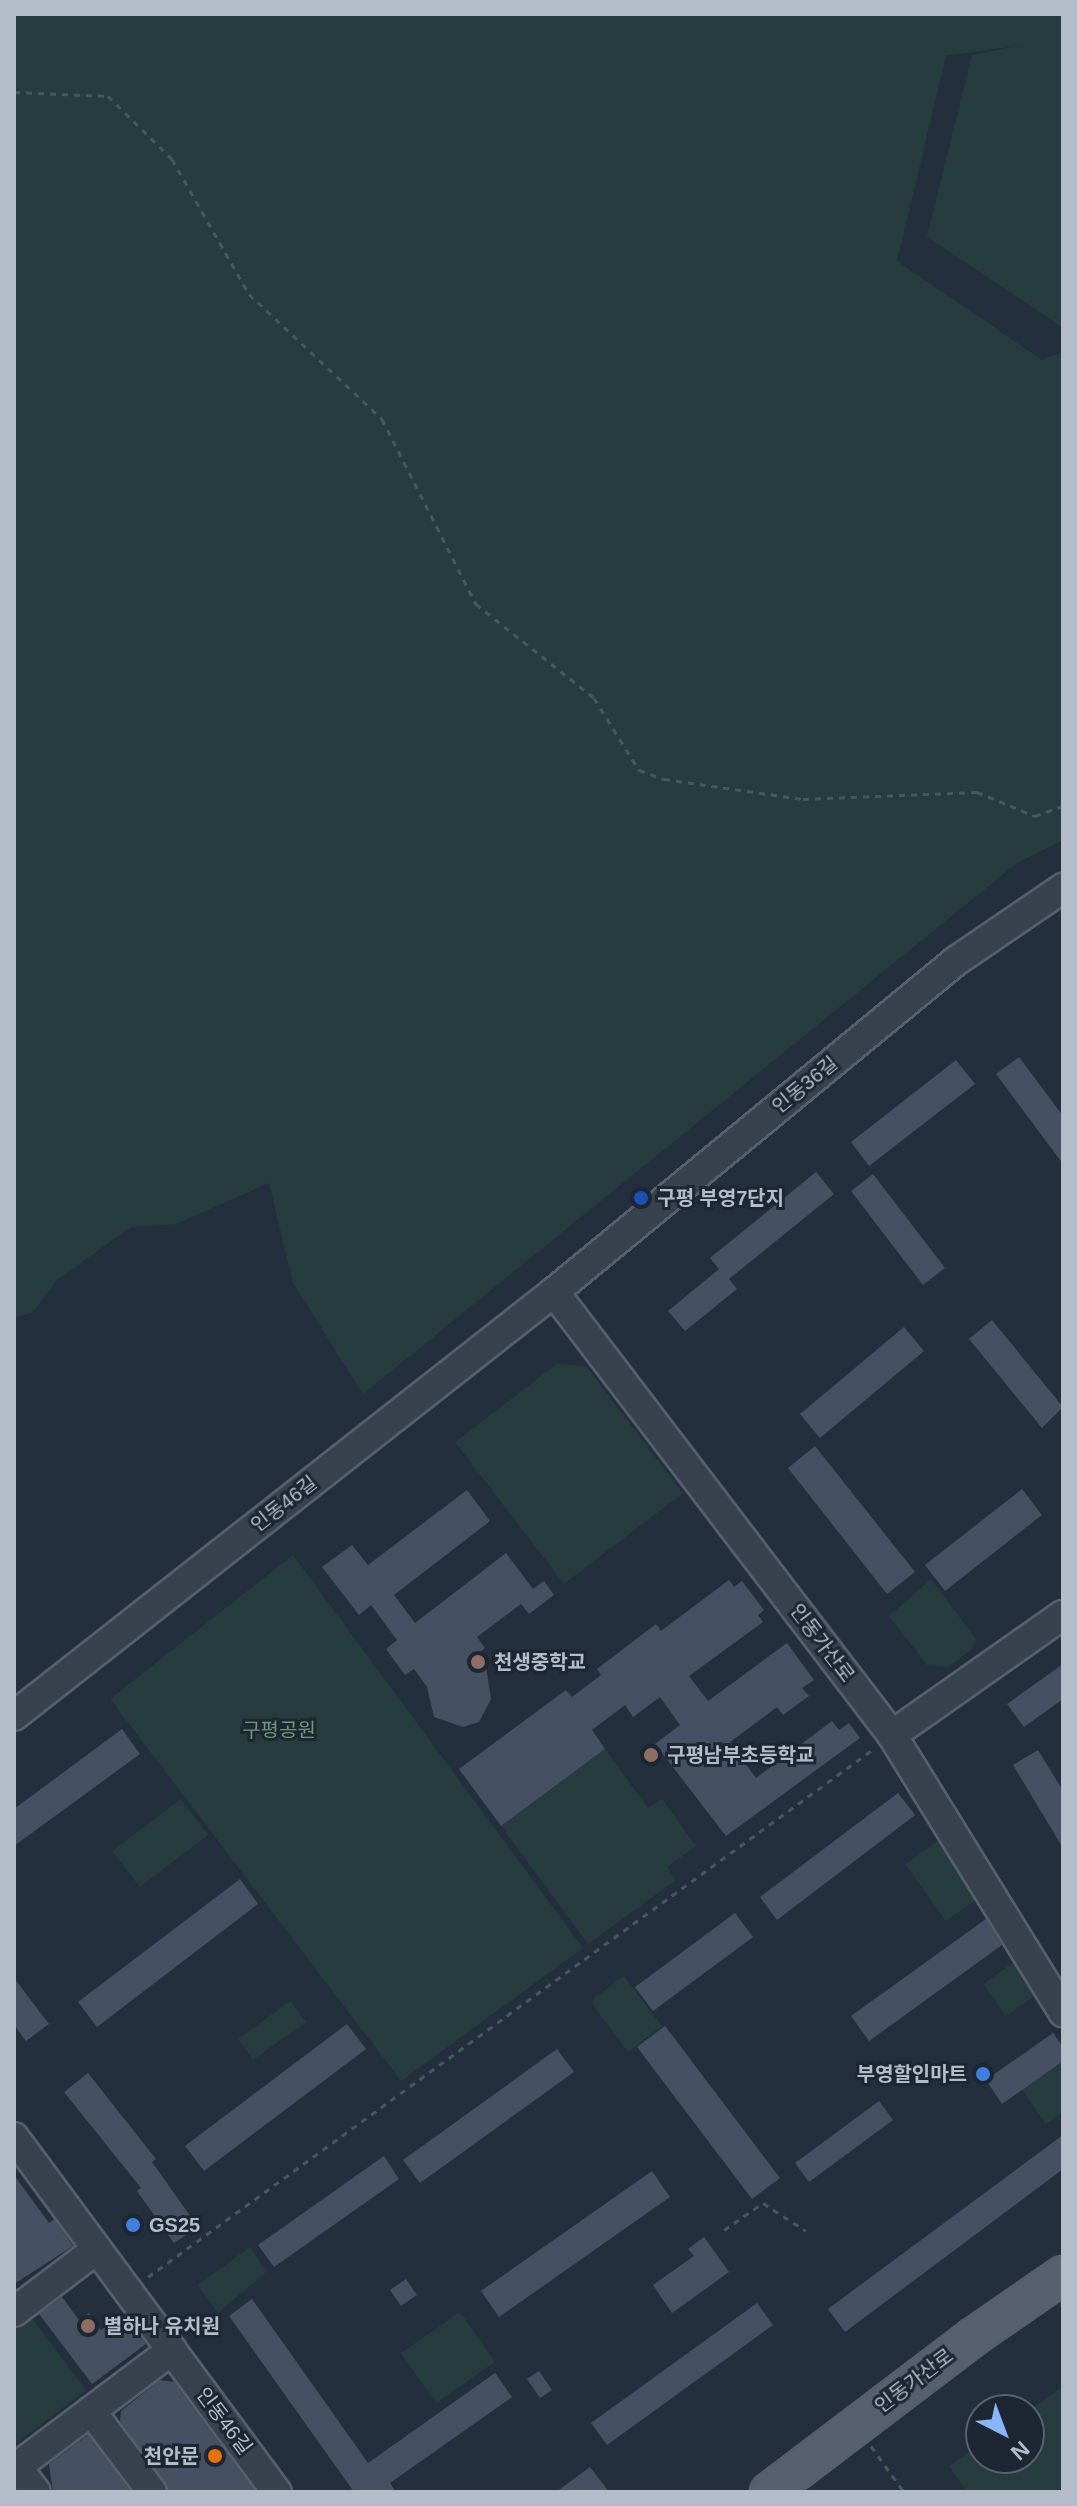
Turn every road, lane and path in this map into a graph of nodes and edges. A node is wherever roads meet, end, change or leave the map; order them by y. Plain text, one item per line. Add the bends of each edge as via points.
1 (14, 92) edge
2 (1063, 806) edge
3 (1063, 888) edge
4 (554, 1292) junction
5 (1063, 1615) edge
6 (14, 1716) edge
7 (892, 1735) junction
8 (1063, 2012) edge
9 (14, 2137) edge
10 (724, 2230) dead end
11 (806, 2231) dead end
12 (97, 2249) junction
13 (1063, 2275) edge
14 (128, 2291) junction
15 (15, 2309) edge
16 (172, 2350) junction
17 (91, 2411) junction
18 (857, 2425) junction
19 (16, 2468) edge
20 (36, 2492) edge
21 (152, 2492) edge
22 (277, 2492) edge
23 (769, 2492) edge
24 (904, 2492) edge

1 - 2 path via 108,96 172,159 249,294 382,419 476,604 594,698 639,770 664,779 803,799 977,792 1035,816
3 - 4 street, 인동36길 via 956,961
4 - 6 street, 인동46길
4 - 7 street, 인동가산로
5 - 7 street
7 - 8 street, 인동가산로
7 - 14 path
9 - 12 street, 인동46길
10 - 11 path via 763,2203
12 - 14 street, 인동46길
12 - 15 street
13 - 18 main road, 인동가산로
14 - 16 street, 인동46길
16 - 17 street
16 - 22 street, 인동46길
17 - 19 street
17 - 21 street
18 - 23 main road, 인동가산로
18 - 24 path
19 - 20 street

